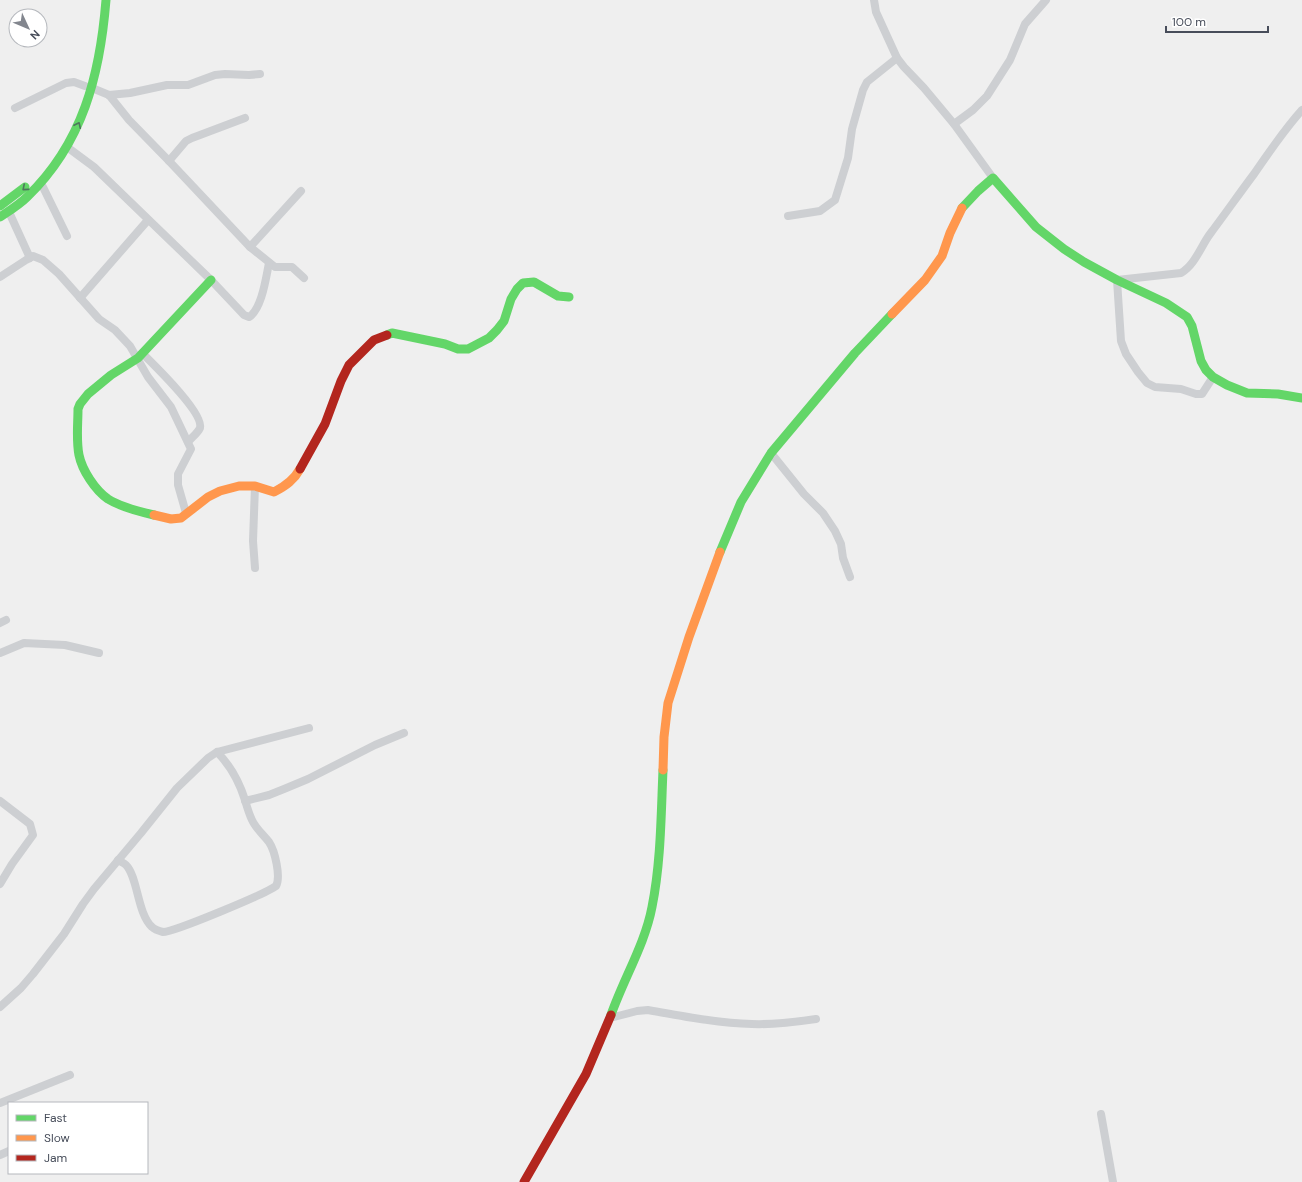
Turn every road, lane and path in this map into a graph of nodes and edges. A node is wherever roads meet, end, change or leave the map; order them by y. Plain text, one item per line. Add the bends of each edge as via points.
1 (98, 0) edge
2 (106, 0) edge
3 (874, 0) edge
4 (1046, 0) edge
5 (897, 58) junction
6 (260, 74) dead end
7 (89, 87) junction
8 (109, 95) junction
9 (15, 108) dead end
10 (1302, 110) edge
11 (244, 118) dead end
12 (954, 124) junction
13 (67, 147) junction
14 (170, 161) junction
15 (993, 178) junction
16 (41, 183) junction
17 (301, 191) dead end
18 (0, 206) edge
19 (9, 212) junction
20 (788, 216) dead end
21 (0, 218) edge
22 (148, 220) junction
23 (67, 236) dead end
24 (250, 247) junction
25 (30, 258) junction
26 (269, 263) junction
27 (0, 277) edge
28 (304, 278) dead end
29 (211, 280) junction
30 (1117, 280) junction
31 (569, 297) dead end
32 (80, 298) junction
33 (140, 355) junction
34 (1213, 377) junction
35 (1302, 398) edge
36 (188, 442) junction
37 (771, 453) junction
38 (255, 486) junction
39 (186, 513) junction
40 (255, 568) dead end
41 (850, 577) dead end
42 (98, 653) dead end
43 (0, 654) edge
44 (309, 728) dead end
45 (404, 733) dead end
46 (217, 752) junction
47 (0, 801) edge
48 (245, 801) junction
49 (118, 860) junction
50 (0, 884) edge
51 (0, 1007) edge
52 (610, 1018) junction
53 (816, 1019) dead end
54 (70, 1075) dead end
55 (0, 1103) edge
56 (1101, 1114) dead end
57 (524, 1182) edge
58 (1113, 1182) edge

1 - 7 street
2 - 7 street via 100,51
3 - 5 street via 876,12
4 - 12 street via 1025,24 1010,60 987,96
5 - 12 street
5 - 20 street via 867,82 863,90 852,130 848,158 835,200 820,211
6 - 8 street via 215,75 188,85 167,85
7 - 8 street
7 - 9 street via 74,82 66,83
13 -> 7 street via 79,124
7 -> 18 street via 53,156 30,183
8 - 14 street via 129,120
10 - 30 street via 1209,236 1191,265 1181,272
11 - 14 street via 186,141
12 - 15 street
13 - 16 street
13 - 22 street via 94,167
14 - 24 street
15 - 30 street via 1042,231 1064,249
15 - 37 street via 963,207 942,256 925,280 855,353
16 - 19 street
16 - 23 street
17 - 24 street
19 - 21 street
19 - 25 street
22 - 29 street
22 - 32 street
24 - 26 street
25 - 27 street
25 - 32 street via 34,256 42,260 59,274
26 - 28 street via 275,267 292,267
26 - 29 street via 257,308 249,317 244,315
29 - 33 street
30 - 34 street via 1166,302 1187,317 1192,326 1201,361
30 - 34 street via 1121,341 1126,354 1147,383 1155,387 1202,394
31 - 38 street via 558,296 534,282 523,283 511,299 504,321 497,330 489,338 468,349 458,350 445,344 392,332 374,340 349,365 325,424 296,476 286,486 274,492
32 - 33 street via 99,319
33 - 36 street via 148,377 171,407
33 - 36 street via 164,374 195,412 200,426
33 - 39 street via 111,375 80,404 77,444 79,457 92,482 108,499 166,518 181,518
34 - 35 street via 1227,386 1247,393
36 - 39 street via 191,450 178,474 178,486
37 - 41 street via 823,513 835,531
37 - 52 street via 741,502 725,538 668,703 664,737 660,840 652,907 642,942
38 - 39 street via 239,486 220,491
38 - 40 street
42 - 43 street via 65,645 24,643
44 - 46 street
45 - 48 street via 375,744 308,779 269,795
46 - 48 street via 234,772
46 - 49 street via 177,788
47 - 50 street via 30,824 33,835
48 - 49 street via 255,828 269,842 274,853 278,883 272,889 184,926 163,932 151,926 142,908 131,873 127,866
49 - 51 street via 33,974
52 - 53 street via 648,1010 721,1022 752,1024
52 - 57 street via 586,1074
54 - 55 street
56 - 58 street

